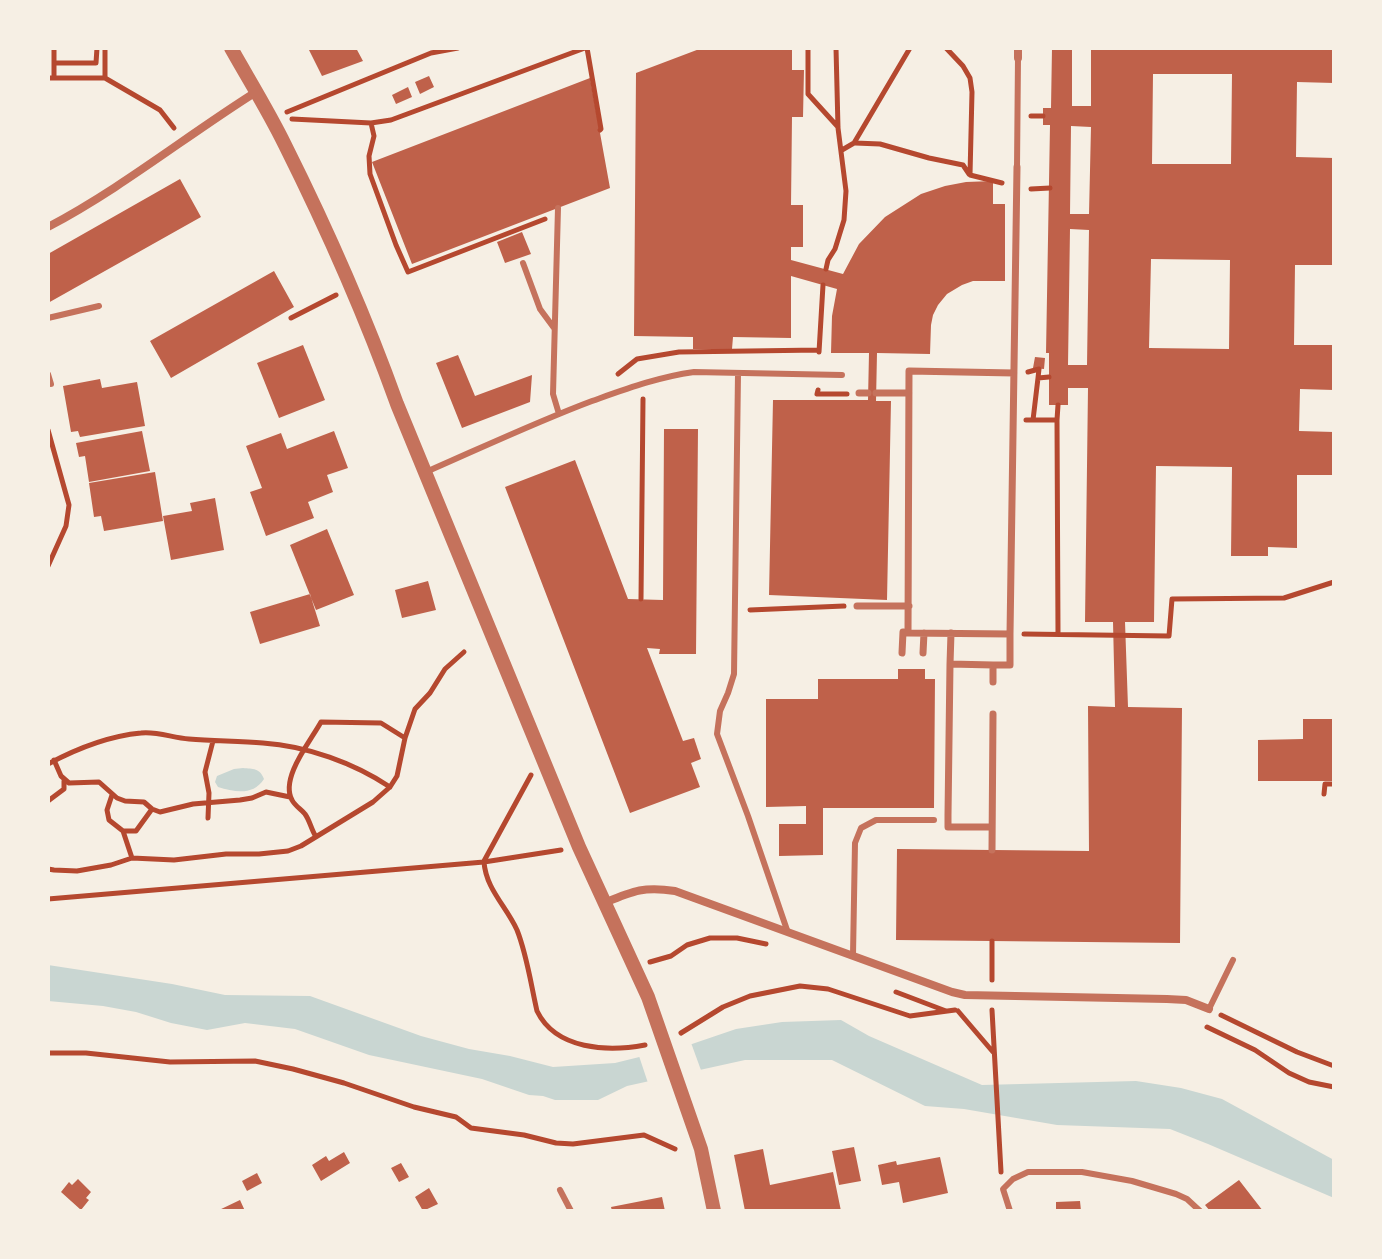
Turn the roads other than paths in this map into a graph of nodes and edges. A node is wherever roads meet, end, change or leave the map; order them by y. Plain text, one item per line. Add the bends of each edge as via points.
1 (231, 48) edge
2 (1018, 48) edge
3 (1018, 58) joint
4 (256, 92) junction
5 (1017, 167) joint
6 (558, 211) road end
7 (48, 227) edge
8 (523, 263) dead end
9 (99, 306) dead end
10 (48, 318) edge
11 (555, 329) junction
12 (1014, 373) junction
13 (48, 374) edge
14 (738, 374) junction
15 (842, 375) dead end
16 (51, 384) dead end
17 (859, 393) road end
18 (909, 393) junction
19 (559, 414) junction
20 (426, 472) junction
21 (857, 606) road end
22 (909, 606) junction
23 (908, 633) junction
24 (924, 633) junction
25 (951, 633) junction
26 (1010, 634) junction
27 (902, 653) dead end
28 (923, 653) dead end
29 (950, 664) junction
30 (993, 665) junction
31 (993, 682) dead end
32 (993, 714) dead end
33 (934, 820) dead end
34 (992, 827) junction
35 (992, 850) dead end
36 (604, 903) junction
37 (787, 930) junction
38 (853, 955) junction
39 (1233, 960) dead end
40 (1209, 1009) joint
41 (560, 1190) dead end
42 (571, 1211) edge
43 (714, 1211) edge
44 (1010, 1211) edge
45 (1200, 1211) edge

1 - 4 street
2 - 3 street
3 - 5 lane
4 - 7 street via 131,178
4 - 20 street via 352,288
5 - 12 street
6 - 11 lane
8 - 11 lane via 540,309
9 - 10 lane
11 - 19 lane via 553,394
12 - 18 street via 909,371
12 - 26 street
13 - 16 lane
14 - 15 lane
14 - 19 lane via 671,375
14 - 37 lane via 734,674 717,734
17 - 18 street
18 - 22 street
19 - 20 lane
20 - 36 street
21 - 22 street
22 - 23 street
23 - 24 street
23 - 27 street via 903,632
24 - 25 street
24 - 28 street
25 - 26 street
25 - 29 street
26 - 30 street via 1010,665
29 - 30 street
29 - 34 street via 948,827
30 - 31 street
32 - 34 street
33 - 38 lane via 876,820 861,828 855,843
34 - 35 street
36 - 37 street via 634,890 675,891
36 - 43 street via 648,997 701,1149
37 - 38 street
38 - 40 street via 965,995 1186,1000
39 - 40 lane
41 - 42 lane
44 - 45 lane via 1003,1189 1028,1172 1046,1171 1132,1181 1187,1199

